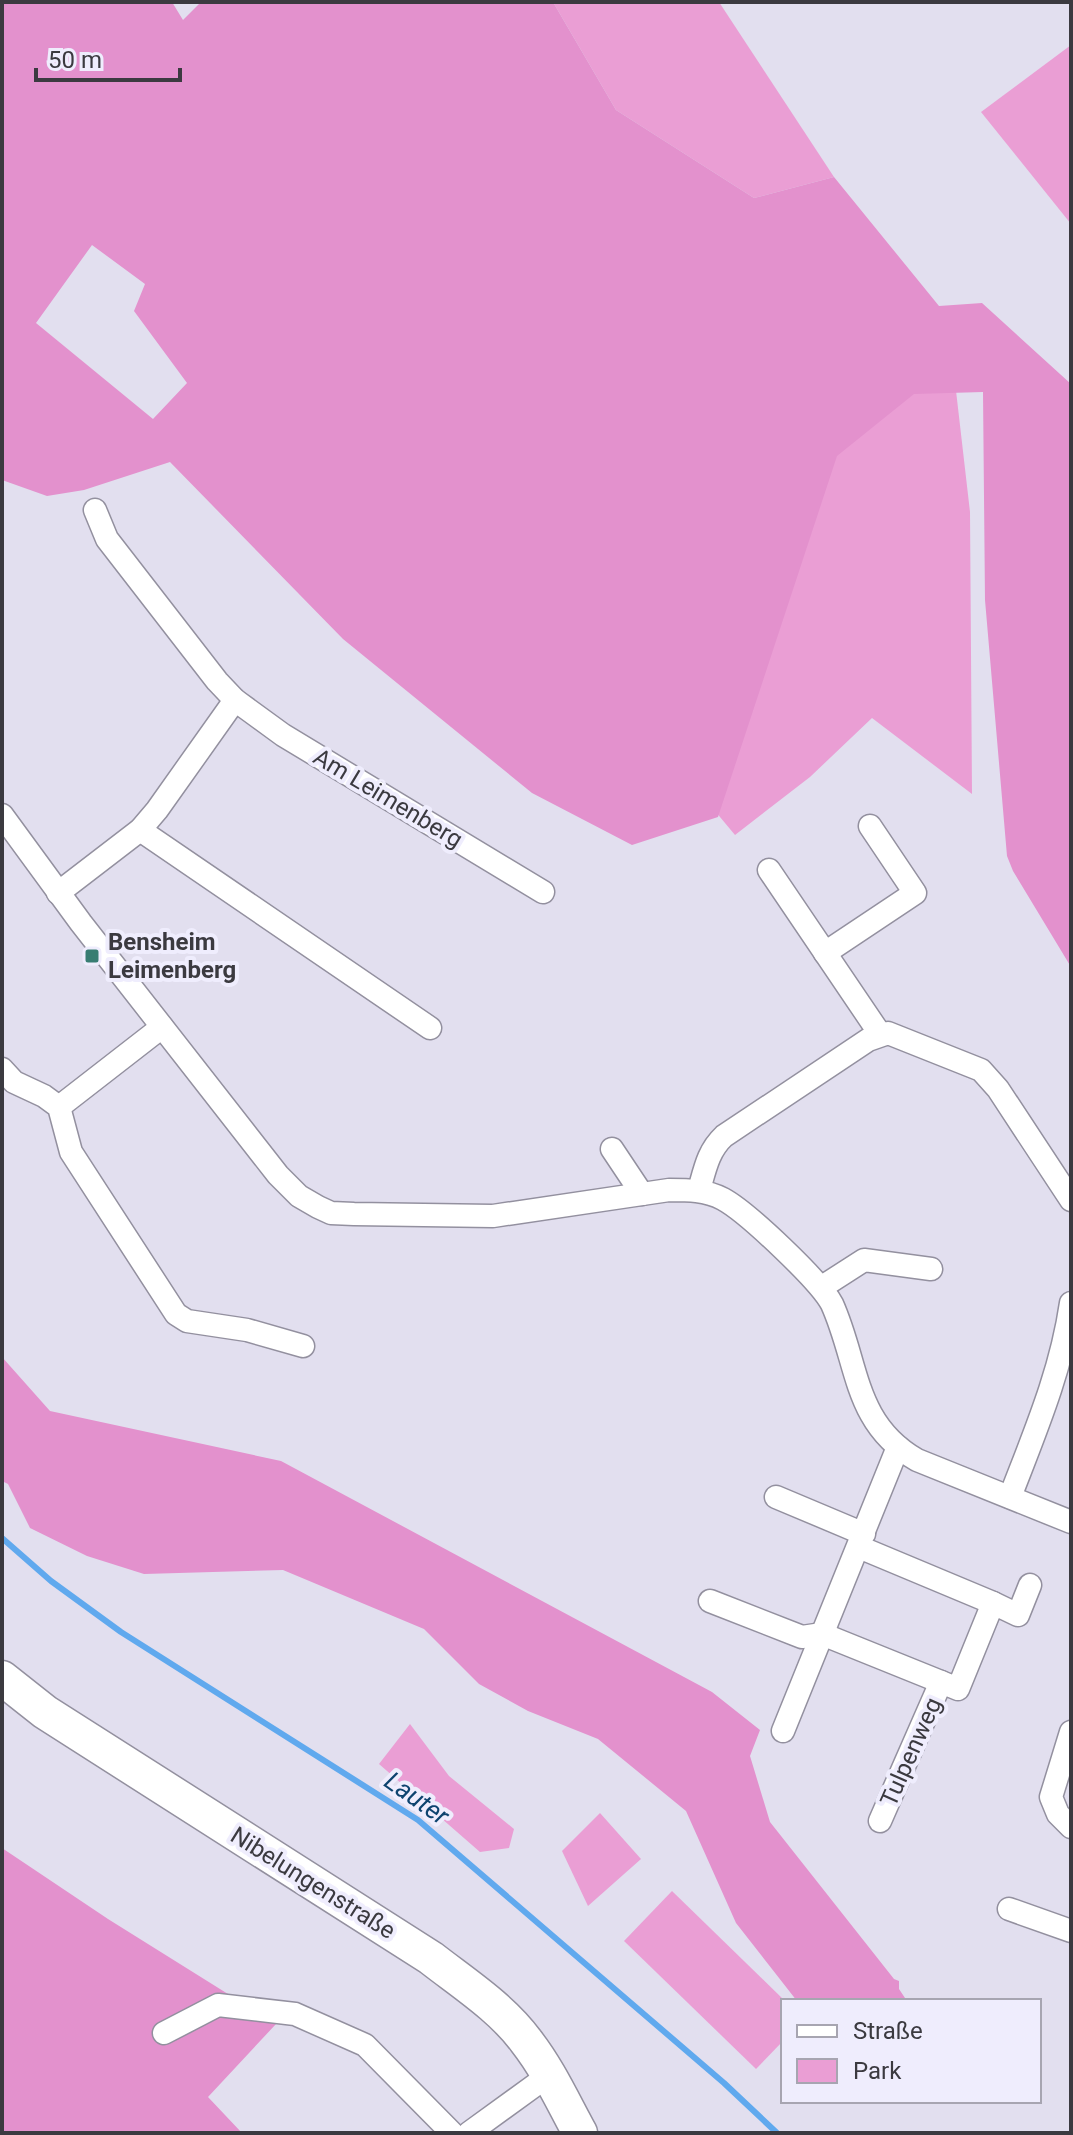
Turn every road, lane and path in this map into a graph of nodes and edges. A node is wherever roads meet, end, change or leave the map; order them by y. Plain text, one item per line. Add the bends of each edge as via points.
1 (95, 510) dead end
2 (235, 700) junction
3 (2, 815) edge
4 (870, 826) dead end
5 (140, 830) junction
6 (769, 870) dead end
7 (543, 892) dead end
8 (58, 893) junction
9 (825, 953) junction
10 (162, 1027) junction
11 (430, 1028) dead end
12 (880, 1034) junction
13 (2, 1069) edge
14 (59, 1107) junction
15 (612, 1149) dead end
16 (699, 1190) junction
17 (642, 1194) junction
18 (1071, 1200) edge
19 (931, 1269) dead end
20 (822, 1287) junction
21 (1071, 1303) edge
22 (303, 1346) dead end
23 (898, 1447) junction
24 (776, 1497) dead end
25 (1010, 1497) junction
26 (1071, 1522) edge
27 (861, 1540) junction
28 (1030, 1585) dead end
29 (710, 1601) dead end
30 (993, 1603) junction
31 (822, 1634) junction
32 (2, 1678) edge
33 (941, 1682) junction
34 (783, 1731) dead end
35 (1071, 1732) edge
36 (880, 1821) dead end
37 (1071, 1827) edge
38 (1009, 1909) dead end
39 (1071, 1931) edge
40 (164, 2033) dead end
41 (549, 2075) junction
42 (452, 2133) edge
43 (469, 2133) edge
44 (580, 2133) edge

1 - 2 street, Am Leimenberg via 107,539
2 - 5 street
2 - 7 street, Am Leimenberg via 283,735
3 - 8 street
4 - 9 street via 915,893
5 - 8 street
5 - 11 street
6 - 9 street
8 - 10 street
9 - 12 street
10 - 14 street
10 - 17 street via 278,1175 299,1196 331,1213 493,1216
12 - 16 street via 724,1136 708,1157
12 - 18 street via 981,1070
13 - 14 street via 14,1082
14 - 22 street via 71,1152 176,1314 187,1321
15 - 17 street
16 - 17 street
16 - 20 street via 743,1213
19 - 20 street via 864,1260
20 - 23 street via 867,1410
21 - 25 street via 1056,1377
23 - 25 street via 917,1460
23 - 27 street
24 - 27 street
25 - 26 street
27 - 30 street
27 - 31 street
28 - 30 street via 1018,1615
29 - 31 street, Tulpenweg via 802,1637
30 - 33 street, Tulpenweg via 958,1689
31 - 33 street, Tulpenweg
31 - 34 street
32 - 41 main road, Nibelungenstraße via 45,1712 431,1958 525,2038
33 - 36 street, Tulpenweg
35 - 37 street via 1051,1797
38 - 39 street
40 - 42 street via 218,2005 295,2014 365,2045
41 - 43 street
41 - 44 main road, Nibelungenstraße

